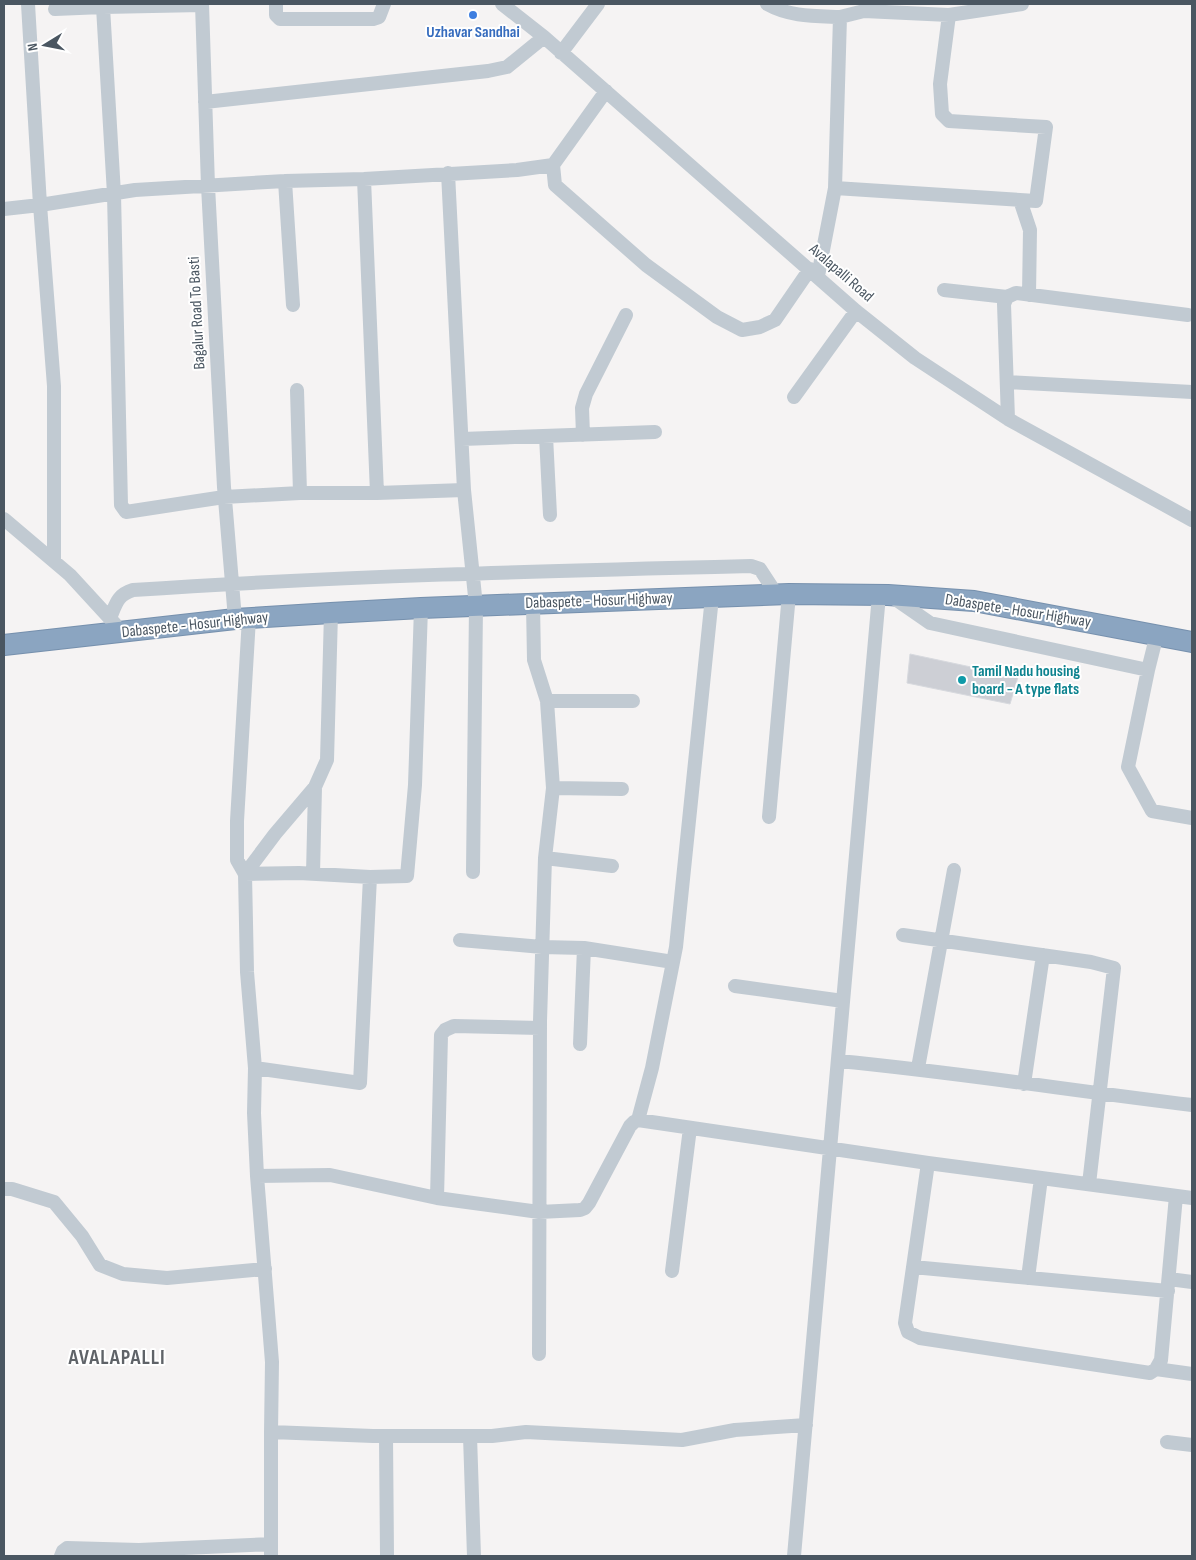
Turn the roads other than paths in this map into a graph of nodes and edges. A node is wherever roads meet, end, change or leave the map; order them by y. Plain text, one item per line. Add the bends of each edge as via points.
1 (28, 4) edge
2 (202, 4) edge
3 (276, 4) edge
4 (384, 4) edge
5 (502, 4) edge
6 (598, 4) edge
7 (767, 4) edge
8 (1022, 4) edge
9 (103, 7) junction
10 (55, 9) dead end
11 (949, 15) junction
12 (840, 17) junction
13 (544, 37) junction
14 (561, 52) junction
15 (606, 92) junction
16 (205, 102) junction
17 (553, 165) junction
18 (448, 173) junction
19 (364, 179) junction
20 (285, 181) junction
21 (208, 186) junction
22 (835, 188) junction
23 (114, 194) junction
24 (1020, 200) junction
25 (40, 205) junction
26 (4, 209) edge
27 (814, 273) junction
28 (944, 290) dead end
29 (1030, 295) junction
30 (1008, 297) junction
31 (293, 305) dead end
32 (856, 311) junction
33 (626, 314) dead end
34 (1188, 315) dead end
35 (1007, 382) junction
36 (297, 390) dead end
37 (1192, 392) edge
38 (794, 397) dead end
39 (1008, 419) junction
40 (655, 432) dead end
41 (583, 435) junction
42 (546, 436) junction
43 (462, 439) junction
44 (464, 490) junction
45 (377, 493) junction
46 (300, 494) junction
47 (224, 497) junction
48 (550, 515) dead end
49 (4, 519) edge
50 (1192, 520) edge
51 (54, 561) junction
52 (472, 573) junction
53 (232, 583) junction
54 (783, 594) junction
55 (884, 595) junction
56 (712, 597) junction
57 (533, 604) junction
58 (476, 606) junction
59 (421, 608) junction
60 (330, 612) junction
61 (242, 619) junction
62 (116, 625) junction
63 (1157, 634) junction
64 (1192, 642) edge
65 (4, 644) edge
66 (1148, 670) junction
67 (547, 701) junction
68 (633, 701) dead end
69 (315, 787) junction
70 (553, 788) junction
71 (622, 789) dead end
72 (769, 817) dead end
73 (1192, 818) edge
74 (544, 858) junction
75 (612, 866) dead end
76 (954, 870) dead end
77 (473, 872) dead end
78 (245, 874) junction
79 (313, 874) junction
80 (370, 878) junction
81 (903, 935) dead end
82 (460, 940) dead end
83 (940, 940) junction
84 (542, 947) junction
85 (584, 948) junction
86 (1043, 955) junction
87 (673, 962) junction
88 (735, 986) dead end
89 (843, 1001) junction
90 (540, 1028) junction
91 (580, 1044) dead end
92 (838, 1061) junction
93 (255, 1068) junction
94 (918, 1068) junction
95 (1024, 1084) junction
96 (1100, 1094) junction
97 (1192, 1105) edge
98 (638, 1120) junction
99 (690, 1128) junction
100 (830, 1149) junction
101 (928, 1162) junction
102 (257, 1176) junction
103 (1041, 1178) junction
104 (1089, 1184) junction
105 (4, 1189) edge
106 (1176, 1196) junction
107 (437, 1198) junction
108 (1192, 1198) edge
109 (540, 1212) junction
110 (913, 1267) junction
111 (265, 1270) junction
112 (672, 1271) dead end
113 (1028, 1278) junction
114 (1192, 1282) edge
115 (1168, 1285) junction
116 (539, 1354) dead end
117 (1156, 1369) junction
118 (1192, 1374) edge
119 (806, 1425) junction
120 (272, 1432) junction
121 (386, 1436) junction
122 (470, 1436) junction
123 (1167, 1442) dead end
124 (1192, 1446) edge
125 (271, 1550) edge
126 (139, 1553) edge
127 (61, 1556) edge
128 (387, 1556) edge
129 (474, 1556) edge
130 (794, 1556) edge

1 - 25 street
2 - 9 street
2 - 16 street, Bagalur Road To Basti
3 - 4 street via 276,15 280,19 373,19 380,17
5 - 13 street, Avalapalli Road
6 - 14 street
7 - 12 street via 804,16
8 - 11 street
9 - 10 street
9 - 23 street
11 - 12 street via 864,11
11 - 24 street via 940,84 942,114 949,121 1046,127 1036,201
12 - 22 street
13 - 14 street, Avalapalli Road
13 - 16 street via 507,67 488,72
14 - 15 street, Avalapalli Road
15 - 17 street
15 - 27 street, Avalapalli Road
16 - 21 street, Bagalur Road To Basti
17 - 18 street
17 - 27 street via 555,185 646,265 717,317 742,330 775,320
18 - 19 street
18 - 43 street
19 - 20 street
19 - 45 street
20 - 21 street
20 - 31 street
21 - 23 street
21 - 47 street, Bagalur Road To Basti
22 - 24 street
22 - 27 street
23 - 25 street
23 - 47 street via 120,505 126,512
24 - 29 street via 1030,230
25 - 26 street
25 - 51 street via 54,386
27 - 32 street, Avalapalli Road
28 - 30 street
29 - 30 street via 1016,293
29 - 34 street
30 - 35 street via 1004,304
32 - 38 street
32 - 39 street, Avalapalli Road via 916,358
33 - 41 street via 586,394 582,408
35 - 37 street
35 - 39 street
36 - 46 street
39 - 50 street, Avalapalli Road
40 - 41 street
41 - 42 street
42 - 43 street
42 - 48 street
43 - 44 street
44 - 45 street
44 - 52 street
45 - 46 street
46 - 47 street
47 - 53 street, Bagalur Road To Basti
49 - 51 street
51 - 62 street
52 - 53 street
52 - 54 street via 751,566 760,569
52 - 58 street
53 - 61 street, Bagalur Road To Basti
53 - 62 street via 133,590 119,597
54 - 55 highway, Dabaspete - Hosur Highway
54 - 56 highway, Dabaspete - Hosur Highway
54 - 72 street
55 - 63 highway, Dabaspete - Hosur Highway via 974,600
55 - 66 street via 930,624
55 - 89 street
56 - 57 highway, Dabaspete - Hosur Highway
56 - 87 street
57 - 58 highway, Dabaspete - Hosur Highway
57 - 67 street via 534,660
58 - 59 highway, Dabaspete - Hosur Highway
58 - 77 street
59 - 60 highway, Dabaspete - Hosur Highway
59 - 80 street via 415,786 407,876
60 - 61 highway, Dabaspete - Hosur Highway
60 - 69 street via 327,760
61 - 62 highway, Dabaspete - Hosur Highway
61 - 78 street, Bagalur Road To Basti via 237,860
62 - 65 highway, Dabaspete - Hosur Highway
63 - 64 highway, Dabaspete - Hosur Highway
63 - 66 street
66 - 73 street via 1128,767 1152,811
67 - 68 street
67 - 70 street
69 - 78 street
69 - 79 street
70 - 71 street
70 - 74 street
74 - 75 street
74 - 84 street
76 - 83 street
78 - 79 street
78 - 93 street, Bagalur Road To Basti
79 - 80 street
80 - 93 street via 360,1083
81 - 83 street
82 - 84 street
83 - 86 street
83 - 94 street
84 - 85 street
84 - 90 street
85 - 87 street
85 - 91 street
86 - 95 street
86 - 96 street via 1114,968
87 - 98 street
88 - 89 street
89 - 92 street
90 - 107 street via 454,1026 441,1035
90 - 109 street
92 - 94 street
92 - 100 street
93 - 102 street, Bagalur Road To Basti
94 - 95 street
95 - 96 street
96 - 97 street
96 - 104 street
98 - 99 street
98 - 109 street via 630,1126 585,1208
99 - 100 street
99 - 112 street
100 - 101 street
100 - 119 street
101 - 103 street
101 - 110 street
102 - 107 street via 330,1174
102 - 111 street, Bagalur Road To Basti
103 - 104 street
103 - 113 street
104 - 106 street
105 - 111 street via 54,1202 82,1236 100,1265 124,1274 167,1278
106 - 108 street
106 - 115 street
107 - 109 street
109 - 116 street
110 - 113 street
110 - 117 street via 905,1323 908,1332 920,1338 1150,1373
111 - 120 street, Bagalur Road To Basti via 272,1362
113 - 115 street
114 - 115 street
115 - 117 street via 1161,1360
117 - 118 street
119 - 122 street via 736,1430 682,1440 526,1432
119 - 130 street
120 - 121 street
120 - 125 street, Bagalur Road To Basti
121 - 122 street
121 - 128 street
122 - 129 street
123 - 124 street
125 - 126 street
126 - 127 street via 67,1548

